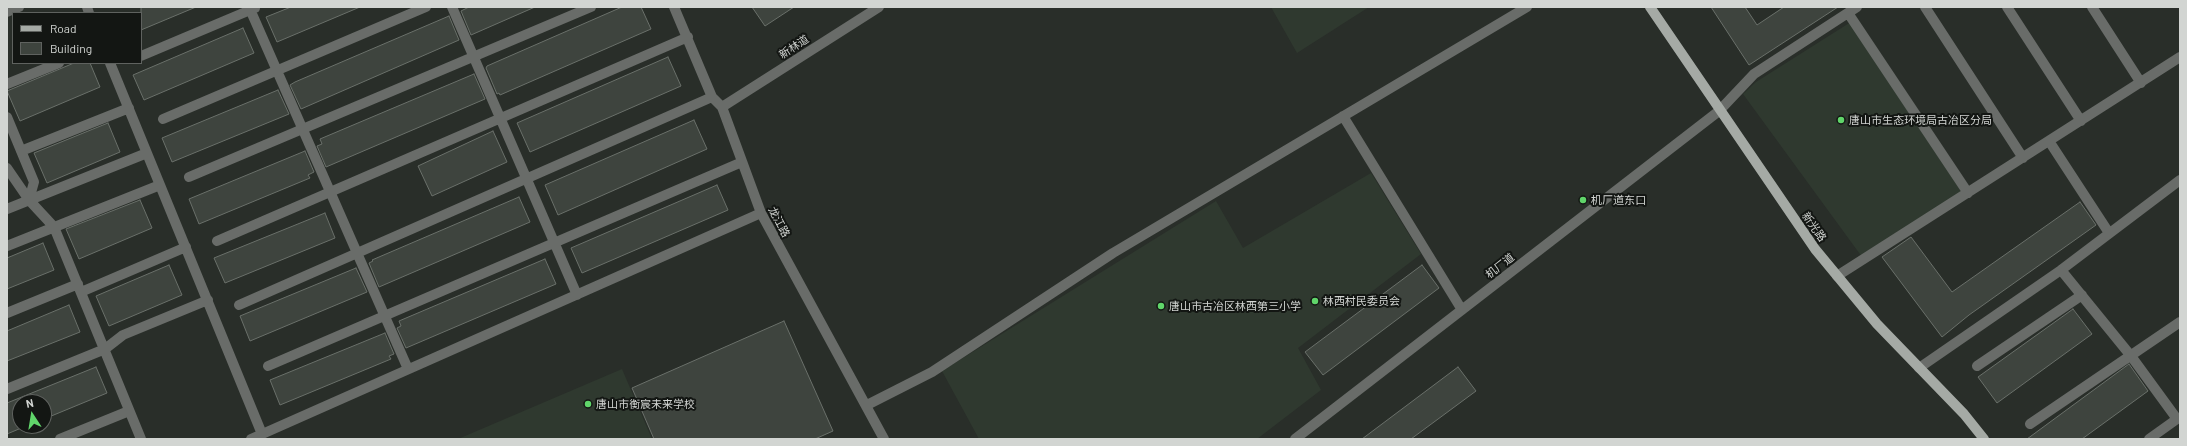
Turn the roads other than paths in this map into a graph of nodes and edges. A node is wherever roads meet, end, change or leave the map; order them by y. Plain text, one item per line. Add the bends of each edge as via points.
1 (19, 7) edge
2 (426, 7) edge
3 (452, 7) edge
4 (591, 7) edge
5 (674, 7) edge
6 (879, 7) edge
7 (1527, 7) edge
8 (1650, 7) edge
9 (1925, 7) edge
10 (2007, 7) edge
11 (2092, 7) edge
12 (252, 8) edge
13 (1854, 9) edge
14 (7, 12) edge
15 (688, 37) junction
16 (142, 56) edge
17 (473, 57) junction
18 (2180, 58) edge
19 (57, 64) edge
20 (110, 64) edge
21 (277, 71) junction
22 (2141, 83) junction
23 (7, 84) edge
24 (712, 97) junction
25 (722, 107) junction
26 (129, 108) junction
27 (1719, 111) junction
28 (1343, 116) junction
29 (7, 117) edge
30 (500, 118) junction
31 (163, 119) dead end
32 (2081, 121) junction
33 (303, 129) junction
34 (2049, 141) junction
35 (21, 151) junction
36 (147, 153) junction
37 (2023, 158) junction
38 (742, 162) junction
39 (7, 168) edge
40 (189, 177) dead end
41 (527, 180) junction
42 (2180, 180) edge
43 (160, 185) junction
44 (330, 192) junction
45 (1968, 193) junction
46 (29, 200) junction
47 (7, 209) edge
48 (761, 213) junction
49 (54, 227) junction
50 (2109, 233) junction
51 (217, 241) dead end
52 (554, 242) junction
53 (7, 246) edge
54 (186, 247) junction
55 (357, 253) junction
56 (2061, 270) junction
57 (1837, 276) junction
58 (80, 288) junction
59 (577, 295) junction
60 (2082, 295) junction
61 (208, 300) junction
62 (238, 305) dead end
63 (1462, 310) junction
64 (7, 313) edge
65 (384, 316) junction
66 (2180, 322) edge
67 (105, 349) junction
68 (2131, 356) junction
69 (268, 366) dead end
70 (1977, 366) dead end
71 (1919, 368) junction
72 (408, 369) junction
73 (7, 389) edge
74 (867, 405) junction
75 (128, 411) junction
76 (2030, 424) dead end
77 (262, 434) junction
78 (60, 439) edge
79 (141, 439) edge
80 (250, 439) edge
81 (884, 439) edge
82 (1295, 439) edge
83 (1984, 439) edge
84 (2149, 439) edge

1 - 14 street
2 - 21 street
3 - 17 street
4 - 17 street
5 - 15 street, 龙江路
6 - 25 street, 新林道
7 - 28 street
8 - 27 main road, 新光路
9 - 37 street
10 - 32 street
11 - 22 street
12 - 16 street
12 - 21 street
13 - 27 street, 机厂道 via 1754,74
13 - 45 street
15 - 24 street, 龙江路
15 - 30 street
17 - 30 street
17 - 33 street
18 - 22 street
19 - 23 street
20 - 26 street
21 - 31 street
21 - 33 street
22 - 32 street
24 - 25 street, 龙江路
24 - 41 street
25 - 38 street, 龙江路
26 - 35 street
26 - 36 street
27 - 57 main road, 新光路 via 1815,249
27 - 63 street, 机厂道
28 - 63 street
28 - 74 street via 1113,253 932,372
29 - 35 street
30 - 41 street
30 - 44 street
32 - 34 street
33 - 40 street
33 - 44 street
34 - 37 street
34 - 50 street
35 - 46 street via 34,182
36 - 43 street
36 - 46 street
37 - 45 street
38 - 48 street, 龙江路
38 - 52 street
39 - 46 street
41 - 52 street
41 - 55 street
42 - 50 street
43 - 49 street
43 - 54 street
44 - 51 street
44 - 55 street
45 - 57 street
46 - 47 street
46 - 49 street
48 - 59 street
48 - 74 street, 龙江路
49 - 53 street
49 - 58 street
50 - 56 street
52 - 59 street
52 - 65 street
54 - 58 street
54 - 61 street
55 - 62 street
55 - 65 street
56 - 60 street
56 - 71 street
57 - 71 main road, 新光路 via 1877,324
58 - 64 street
58 - 67 street
59 - 72 street
60 - 68 street
60 - 70 street
61 - 67 street via 124,335
61 - 77 street
63 - 82 street, 机厂道
65 - 69 street
65 - 72 street
66 - 68 street
67 - 73 street
67 - 75 street
68 - 76 street
68 - 84 street via 2177,418
71 - 83 main road, 新光路 via 1964,414
72 - 77 street
74 - 81 street, 龙江路
75 - 78 street
75 - 79 street
77 - 80 street

